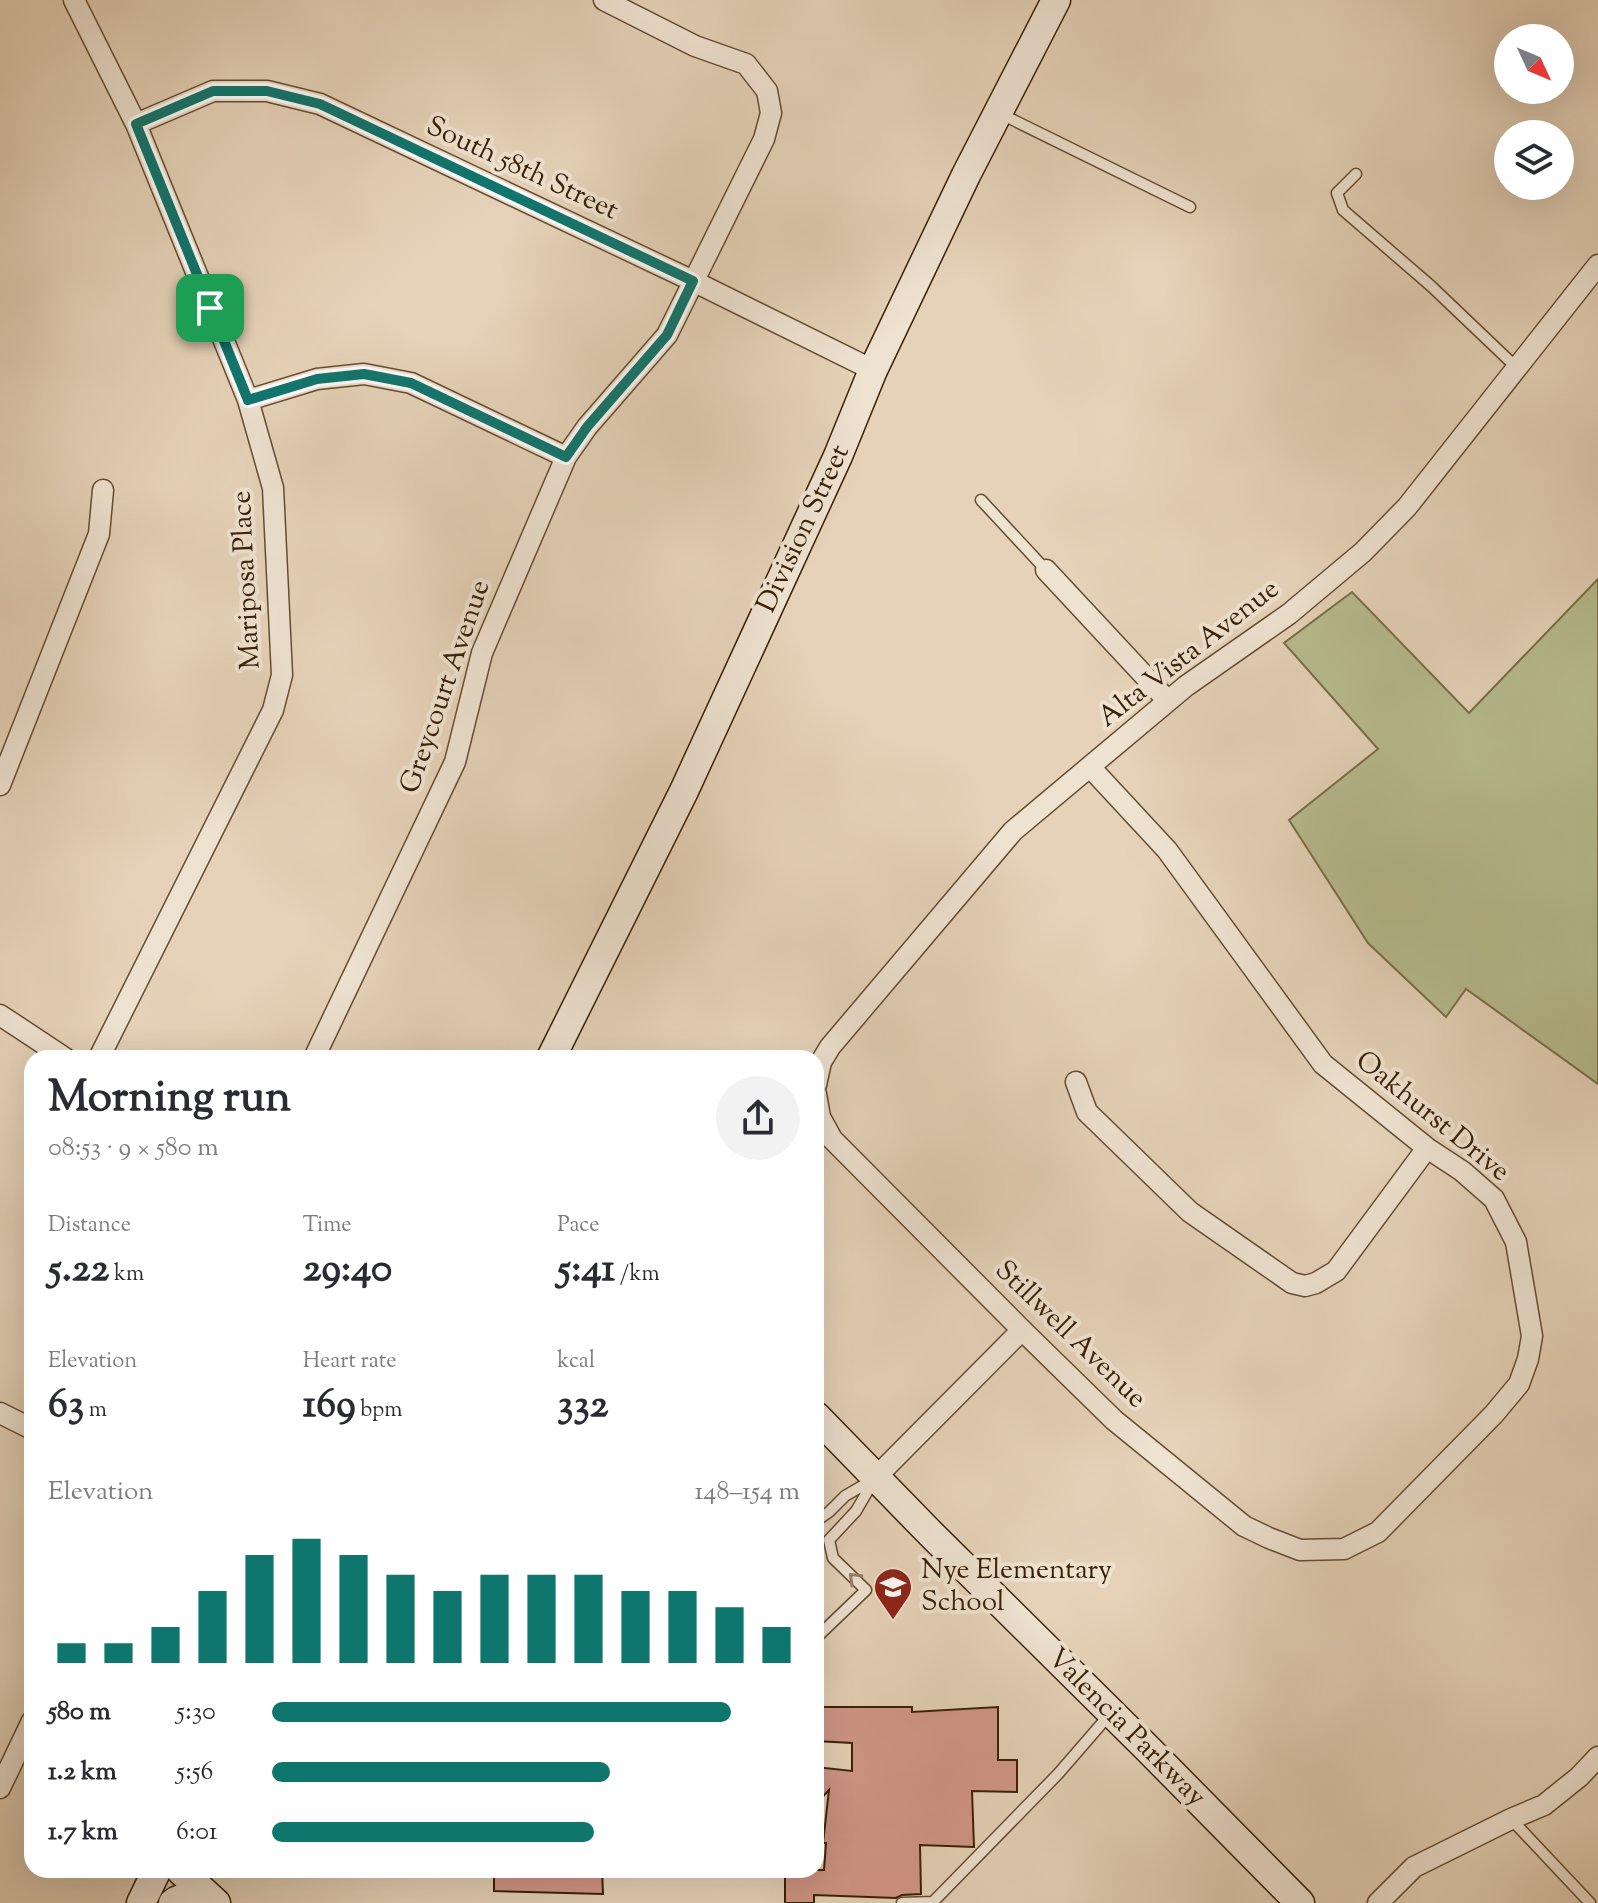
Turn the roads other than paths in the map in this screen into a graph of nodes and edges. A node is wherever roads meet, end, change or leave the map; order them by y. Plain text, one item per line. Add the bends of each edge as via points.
1 (74, 0) edge
2 (604, 0) edge
3 (1056, 0) edge
4 (998, 112) junction
5 (136, 124) junction
6 (1356, 174) dead end
7 (1190, 207) dead end
8 (1598, 265) edge
9 (693, 281) junction
10 (1517, 368) junction
11 (873, 370) junction
12 (248, 400) junction
13 (566, 457) junction
14 (103, 490) dead end
15 (981, 500) dead end
16 (1046, 570) joint
17 (1168, 701) junction
18 (1090, 767) junction
19 (0, 785) edge
20 (0, 1015) edge
21 (53, 1050) edge
22 (103, 1050) edge
23 (318, 1050) edge
24 (555, 1050) edge
25 (824, 1057) edge
26 (1076, 1082) dead end
27 (824, 1124) edge
28 (1427, 1148) junction
29 (1022, 1330) junction
30 (0, 1413) edge
31 (824, 1424) edge
32 (24, 1425) edge
33 (875, 1478) junction
34 (824, 1515) edge
35 (1337, 1550) joint
36 (824, 1630) edge
37 (1112, 1713) junction
38 (24, 1738) edge
39 (1598, 1757) edge
40 (0, 1788) edge
41 (1511, 1819) junction
42 (153, 1878) edge
43 (189, 1878) edge
44 (141, 1903) edge
45 (173, 1903) edge
46 (210, 1903) edge
47 (216, 1903) edge
48 (902, 1903) edge
49 (1300, 1903) edge
50 (1378, 1903) edge
51 (1590, 1903) edge

1 - 5 street, Mariposa Place
2 - 9 street, Greycourt Avenue via 695,46 746,64 767,91 771,113 764,139
3 - 4 main road, Division Street
4 - 7 lane
4 - 11 main road, Division Street
5 - 9 street, South 58th Street via 213,91 267,91 320,104
5 - 12 street, Mariposa Place
6 - 10 lane via 1337,193 1343,210
8 - 10 street, Alta Vista Avenue
9 - 11 street, South 58th Street
9 - 13 street, Greycourt Avenue via 667,335
10 - 17 street, Alta Vista Avenue via 1407,507 1363,552 1289,614
11 - 24 main road, Division Street via 684,791
12 - 13 street via 317,379 364,374 411,383
12 - 22 street, Mariposa Place via 273,488 282,675 273,710
13 - 23 street, Greycourt Avenue via 482,653 455,762
14 - 19 street via 99,534
15 - 16 lane
16 - 17 street
17 - 18 street, Alta Vista Avenue
18 - 25 street, Alta Vista Avenue via 1013,831
18 - 28 street, Oakhurst Drive via 1167,850 1323,1064
20 - 21 street
26 - 28 street via 1087,1112 1190,1212 1292,1283 1305,1286 1336,1271
27 - 29 street, Stillwell Avenue via 832,1139
28 - 35 street, Oakhurst Drive via 1494,1199 1516,1242 1532,1336 1528,1359 1519,1384 1494,1414 1378,1532
29 - 33 street
29 - 35 street, Stillwell Avenue via 1114,1420 1244,1526 1300,1550
30 - 32 street
31 - 33 main road, Valencia Parkway
33 - 34 lane
36 -> 33 lane via 866,1590 833,1558 829,1540 856,1511
33 - 37 main road, Valencia Parkway
37 - 48 lane via 933,1902
37 - 49 main road, Valencia Parkway
38 - 40 street
39 - 41 street via 1544,1805
41 - 50 street via 1414,1867
41 - 51 lane
42 - 44 main road
43 - 47 main road
45 - 46 main road via 196,1897

